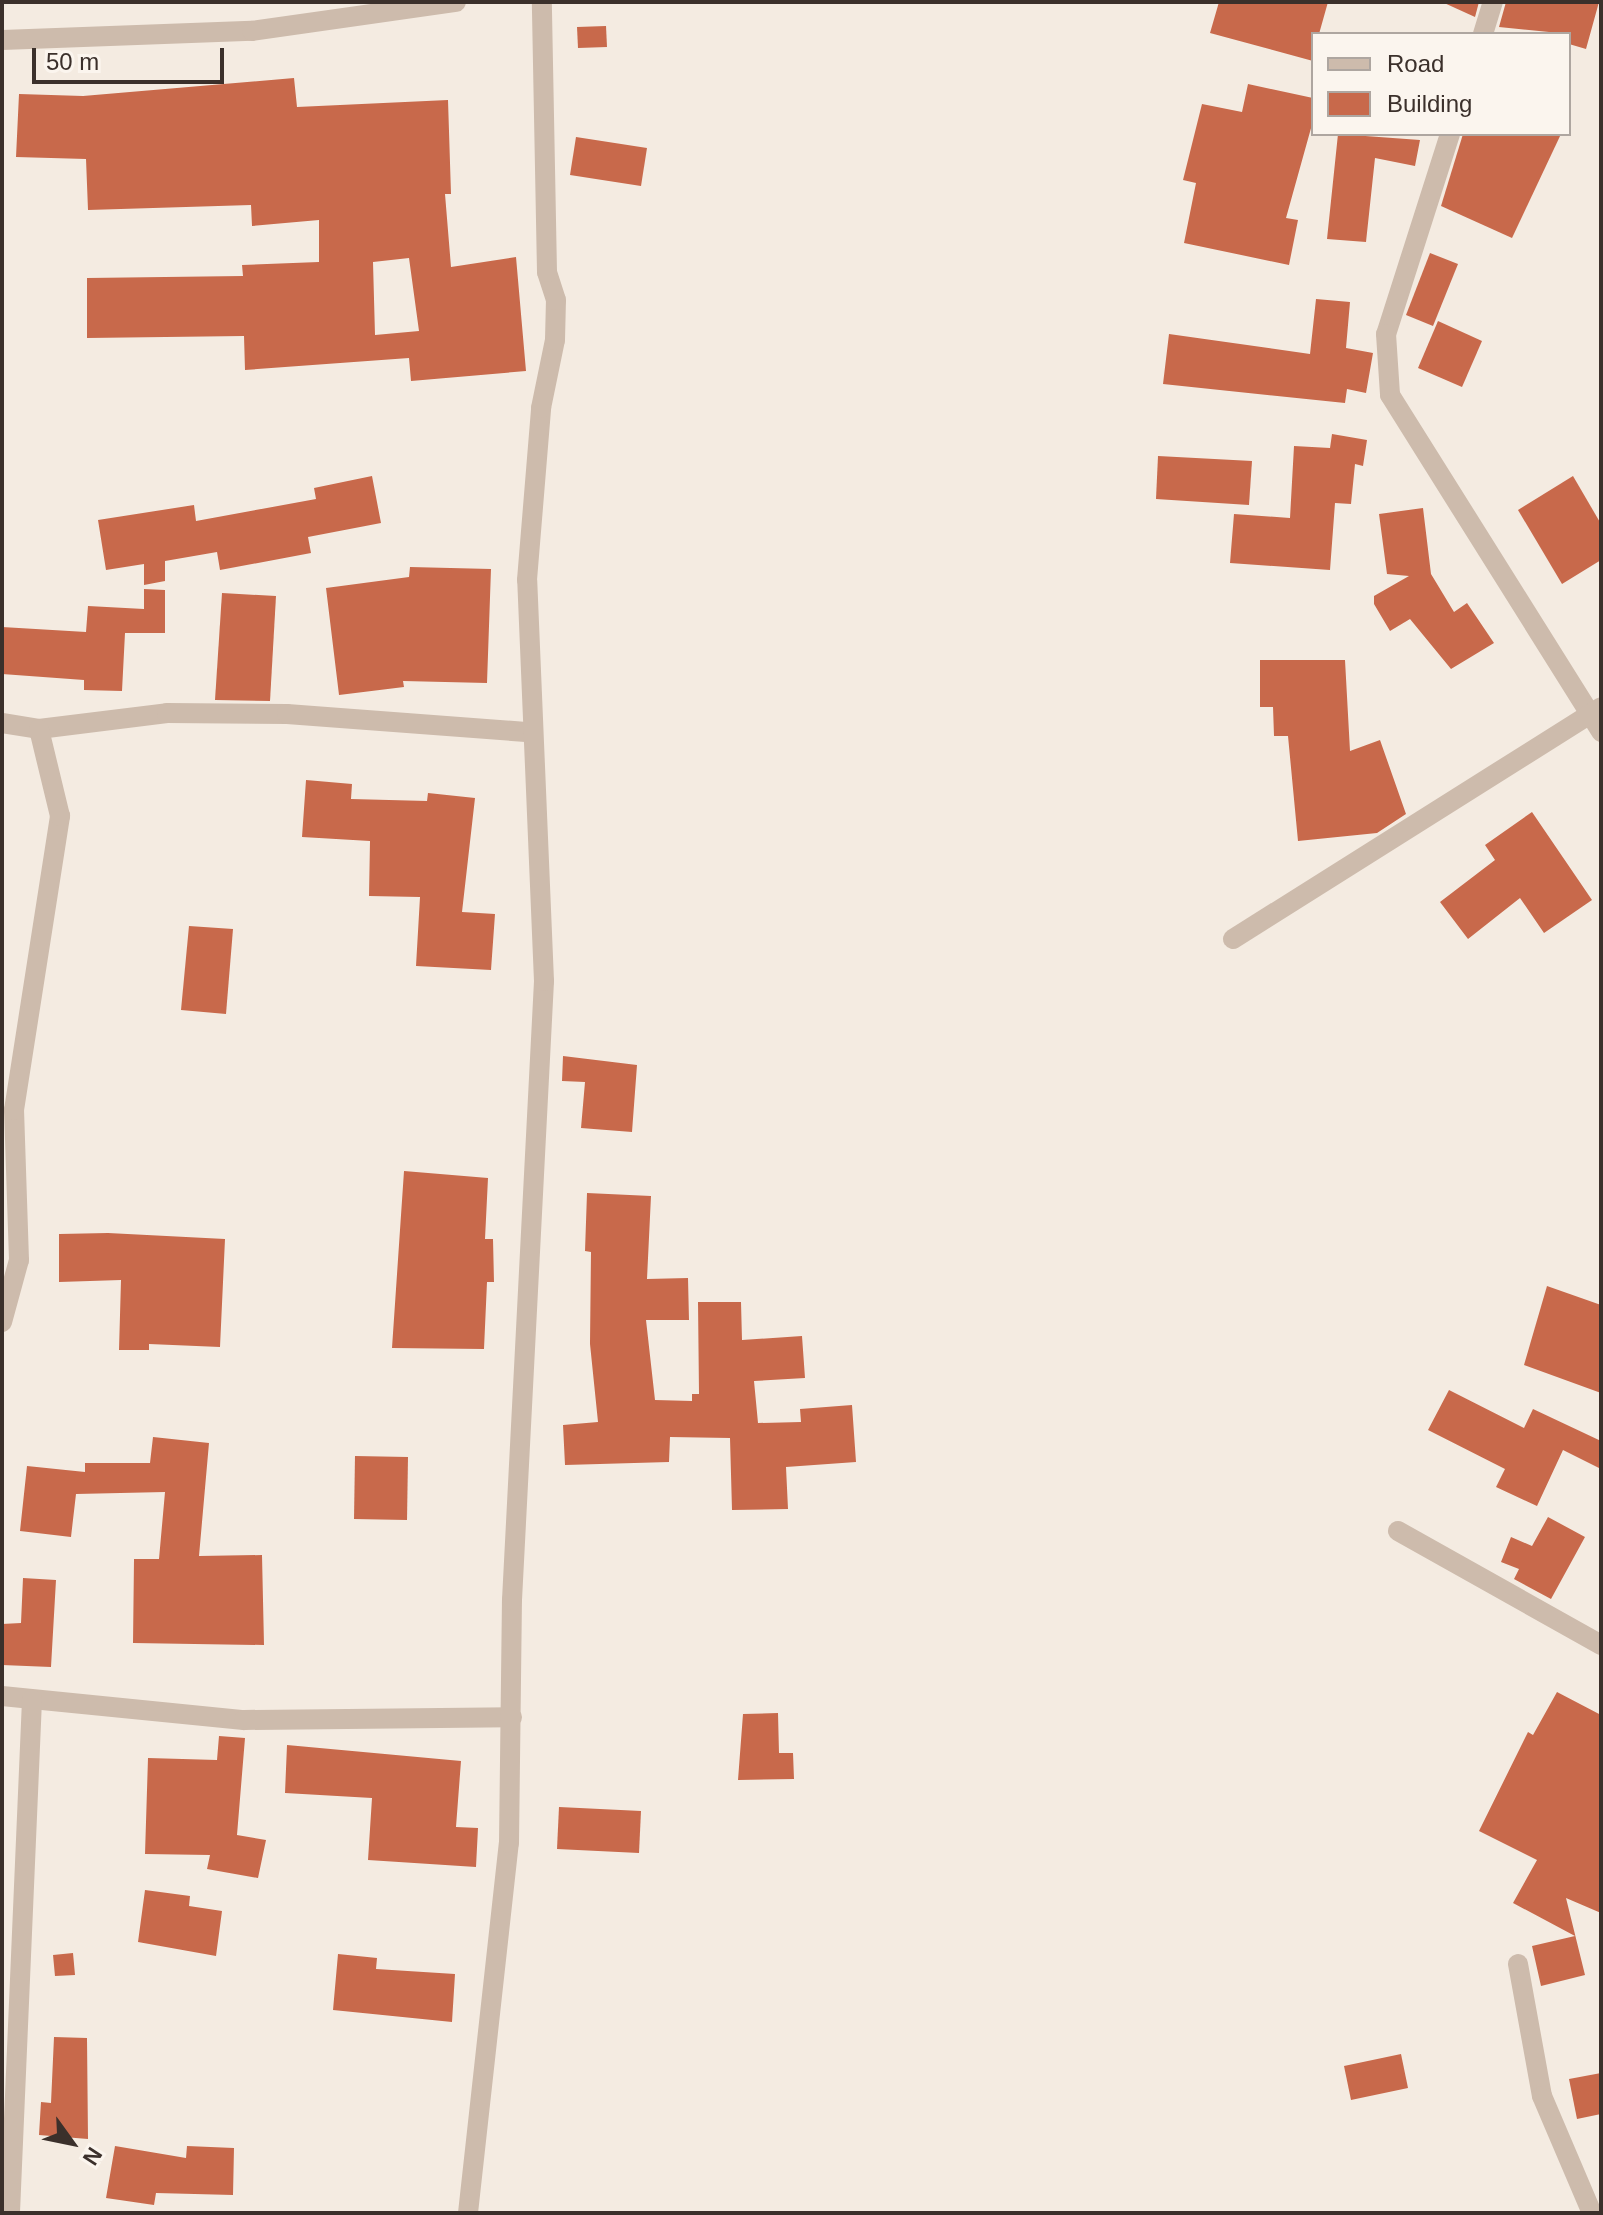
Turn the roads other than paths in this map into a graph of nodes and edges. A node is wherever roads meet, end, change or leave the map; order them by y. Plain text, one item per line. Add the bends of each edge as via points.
1 (456, 2) edge
2 (542, 2) edge
3 (1493, 2) edge
4 (433, 4) edge
5 (1484, 32) edge
6 (2, 40) edge
7 (1449, 136) edge
8 (1595, 710) edge
9 (2, 723) edge
10 (39, 729) junction
11 (529, 732) junction
12 (1601, 732) edge
13 (1233, 939) dead end
14 (2, 1322) edge
15 (1398, 1531) dead end
16 (1601, 1645) edge
17 (2, 1696) edge
18 (32, 1699) junction
19 (512, 1717) junction
20 (1518, 1964) dead end
21 (10, 2213) edge
22 (468, 2213) edge
23 (1592, 2213) edge

1 - 4 street
2 - 11 street via 547,272 556,300 531,501
3 - 5 street
4 - 6 street via 252,31
7 - 8 street via 1386,334 1390,395
8 - 12 street
8 - 13 street
9 - 10 street
10 - 11 street via 167,713 287,714
10 - 14 street via 60,816 14,1110 19,1260
11 - 19 street via 544,981 512,1600
15 - 16 street
17 - 18 street
18 - 19 street via 244,1720
18 - 21 street
19 - 22 street via 509,1843
20 - 23 street via 1542,2096

